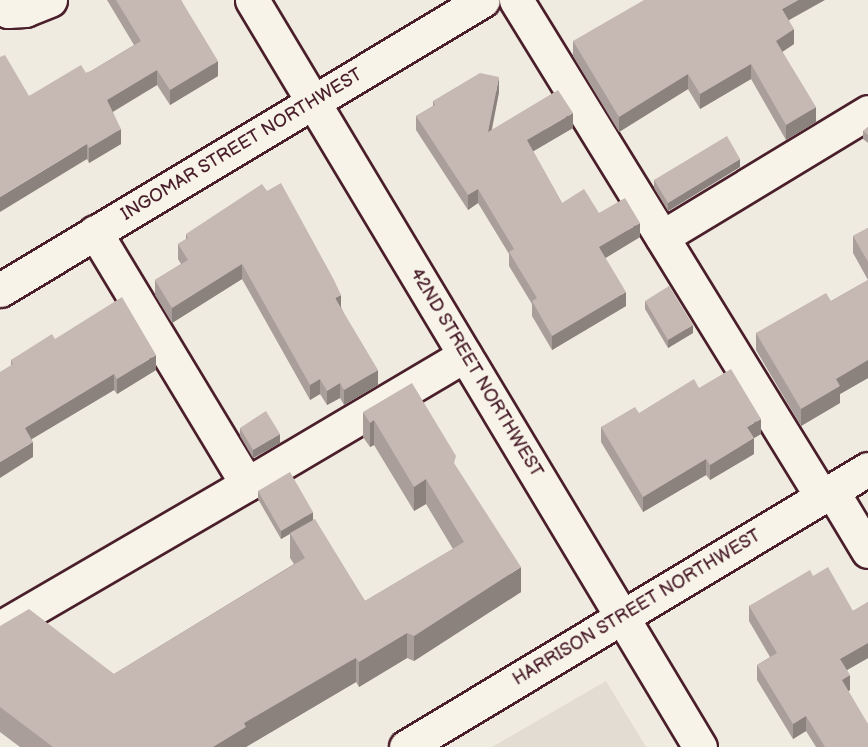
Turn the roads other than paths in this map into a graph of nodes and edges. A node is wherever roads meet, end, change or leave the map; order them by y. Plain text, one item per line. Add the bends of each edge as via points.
1 (50, 0) edge
2 (252, 0) edge
3 (483, 0) edge
4 (516, 0) edge
5 (0, 5) edge
6 (313, 102) junction
7 (868, 112) edge
8 (95, 232) junction
9 (662, 237) junction
10 (0, 290) edge
11 (465, 355) junction
12 (868, 470) edge
13 (247, 484) junction
14 (827, 494) junction
15 (868, 551) edge
16 (622, 617) junction
17 (0, 628) edge
18 (406, 747) edge
19 (700, 747) edge

1 - 5 street via 25,10 8,11
2 - 6 street, 42ND STREET NORTHWEST
3 - 6 street, INGOMAR STREET NORTHWEST
4 - 9 street
6 - 8 street, INGOMAR STREET NORTHWEST
6 - 11 street, 42ND STREET NORTHWEST
7 - 9 street
8 - 10 street, INGOMAR STREET NORTHWEST
8 - 13 street
9 - 14 street
11 - 13 street
11 - 16 street, 42ND STREET NORTHWEST
12 - 14 street, HARRISON STREET NORTHWEST
13 - 17 street
14 - 15 street
14 - 16 street, HARRISON STREET NORTHWEST
16 - 18 street, HARRISON STREET NORTHWEST
16 - 19 street, 42ND STREET NORTHWEST

